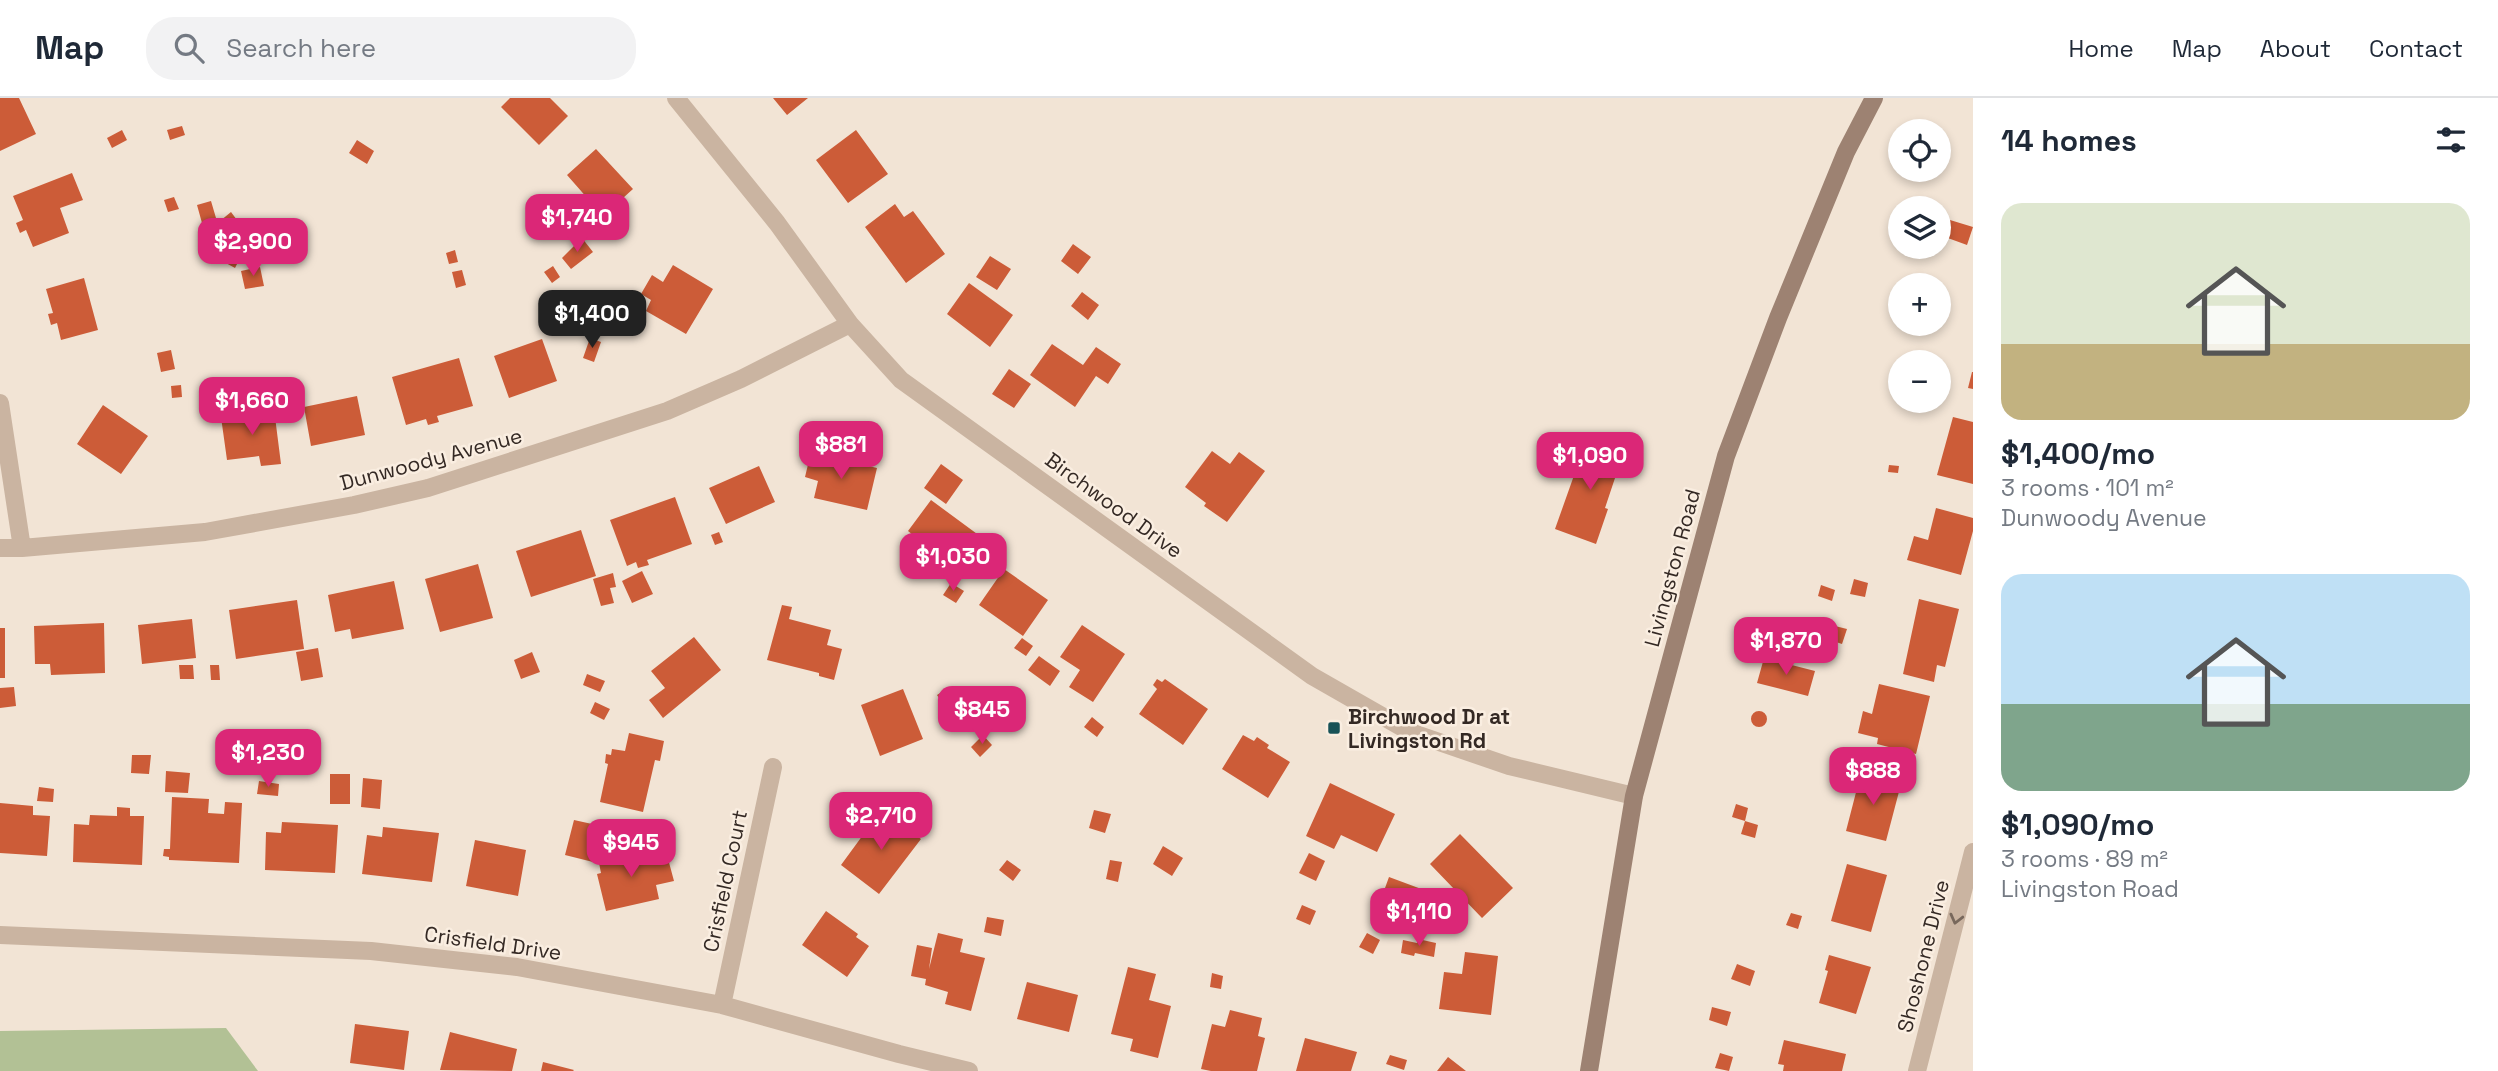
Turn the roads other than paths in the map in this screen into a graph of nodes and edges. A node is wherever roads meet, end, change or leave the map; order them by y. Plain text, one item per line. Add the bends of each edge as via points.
1 (676, 98) edge
2 (1874, 98) edge
3 (850, 324) junction
4 (0, 403) edge
5 (0, 548) edge
6 (22, 548) junction
7 (773, 766) dead end
8 (1634, 796) junction
9 (1973, 852) edge
10 (0, 935) edge
11 (722, 1005) junction
12 (969, 1071) edge
13 (1589, 1071) edge
14 (1917, 1071) edge

1 - 3 street, Birchwood Drive via 777,223
2 - 8 main road, Livingston Road via 1846,152 1726,456
3 - 6 street, Dunwoody Avenue via 667,411 428,488 205,532
3 - 8 street, Birchwood Drive via 901,380 1312,676 1410,732 1510,766
4 - 6 street
5 - 6 street, Dunwoody Avenue
7 - 11 street, Crisfield Court
8 - 13 main road, Livingston Road
9 -> 14 street, Shoshone Drive
10 - 11 street, Crisfield Drive via 371,951 517,967
11 - 12 street, Crisfield Drive

